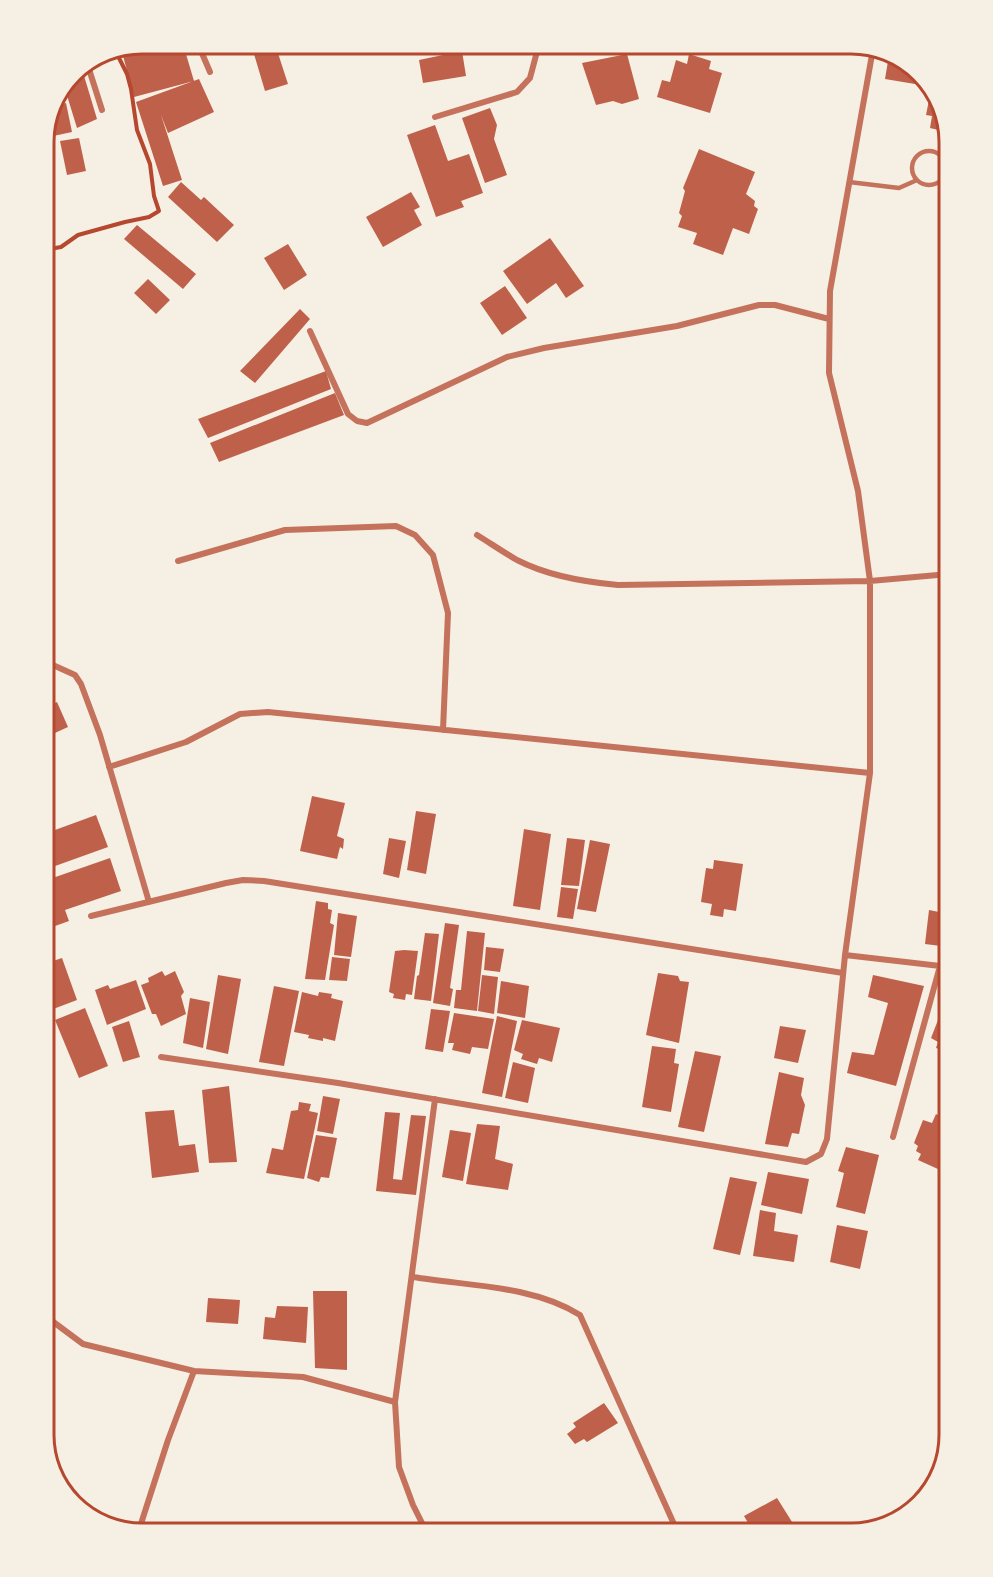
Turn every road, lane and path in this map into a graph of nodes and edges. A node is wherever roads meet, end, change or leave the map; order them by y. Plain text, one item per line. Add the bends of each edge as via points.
1 (202, 54) edge
2 (536, 54) edge
3 (872, 57) edge
4 (119, 58) edge
5 (90, 72) edge
6 (210, 72) dead end
7 (102, 110) dead end
8 (435, 117) dead end
9 (939, 154) edge
10 (917, 180) junction
11 (939, 181) edge
12 (849, 182) junction
13 (54, 248) edge
14 (829, 319) junction
15 (310, 331) dead end
16 (477, 535) dead end
17 (178, 561) dead end
18 (939, 575) edge
19 (870, 581) junction
20 (54, 666) edge
21 (443, 730) junction
22 (109, 766) junction
23 (870, 773) junction
24 (149, 902) junction
25 (91, 916) dead end
26 (845, 956) junction
27 (939, 966) edge
28 (939, 970) edge
29 (843, 973) junction
30 (161, 1057) dead end
31 (435, 1099) junction
32 (893, 1137) dead end
33 (413, 1277) junction
34 (54, 1322) edge
35 (194, 1371) junction
36 (395, 1402) junction
37 (141, 1523) edge
38 (422, 1523) edge
39 (674, 1523) edge

1 - 6 street
2 - 8 street via 530,78 517,92
3 - 12 street
4 - 13 path via 131,89 137,130 150,164 159,211 149,218 78,235
5 - 7 street
9 - 10 lane via 921,152 914,159 912,170
10 - 11 lane via 926,185
10 - 12 lane via 899,188
12 - 14 street via 830,291
14 - 15 street via 775,305 759,305 677,326 544,348 507,357 367,423 348,414
14 - 19 street via 829,374 858,491
16 - 19 street via 519,561 583,581 618,585
17 - 21 street via 285,530 396,526 416,535 433,555 447,613
18 - 19 street
19 - 23 street
20 - 22 street via 75,675 81,684
21 - 22 street via 268,712 240,714 186,742
21 - 23 street
22 - 24 street
23 - 26 street
24 - 25 street
24 - 29 street via 226,883 264,881
26 - 27 street
26 - 29 street
28 - 32 street
29 - 31 street via 827,1139 821,1154 806,1162
30 - 31 street
31 - 33 street
33 - 36 street
33 - 39 street via 512,1291 565,1306 580,1315
34 - 35 street via 83,1344
35 - 36 street via 303,1377
35 - 37 street
36 - 38 street via 399,1467

